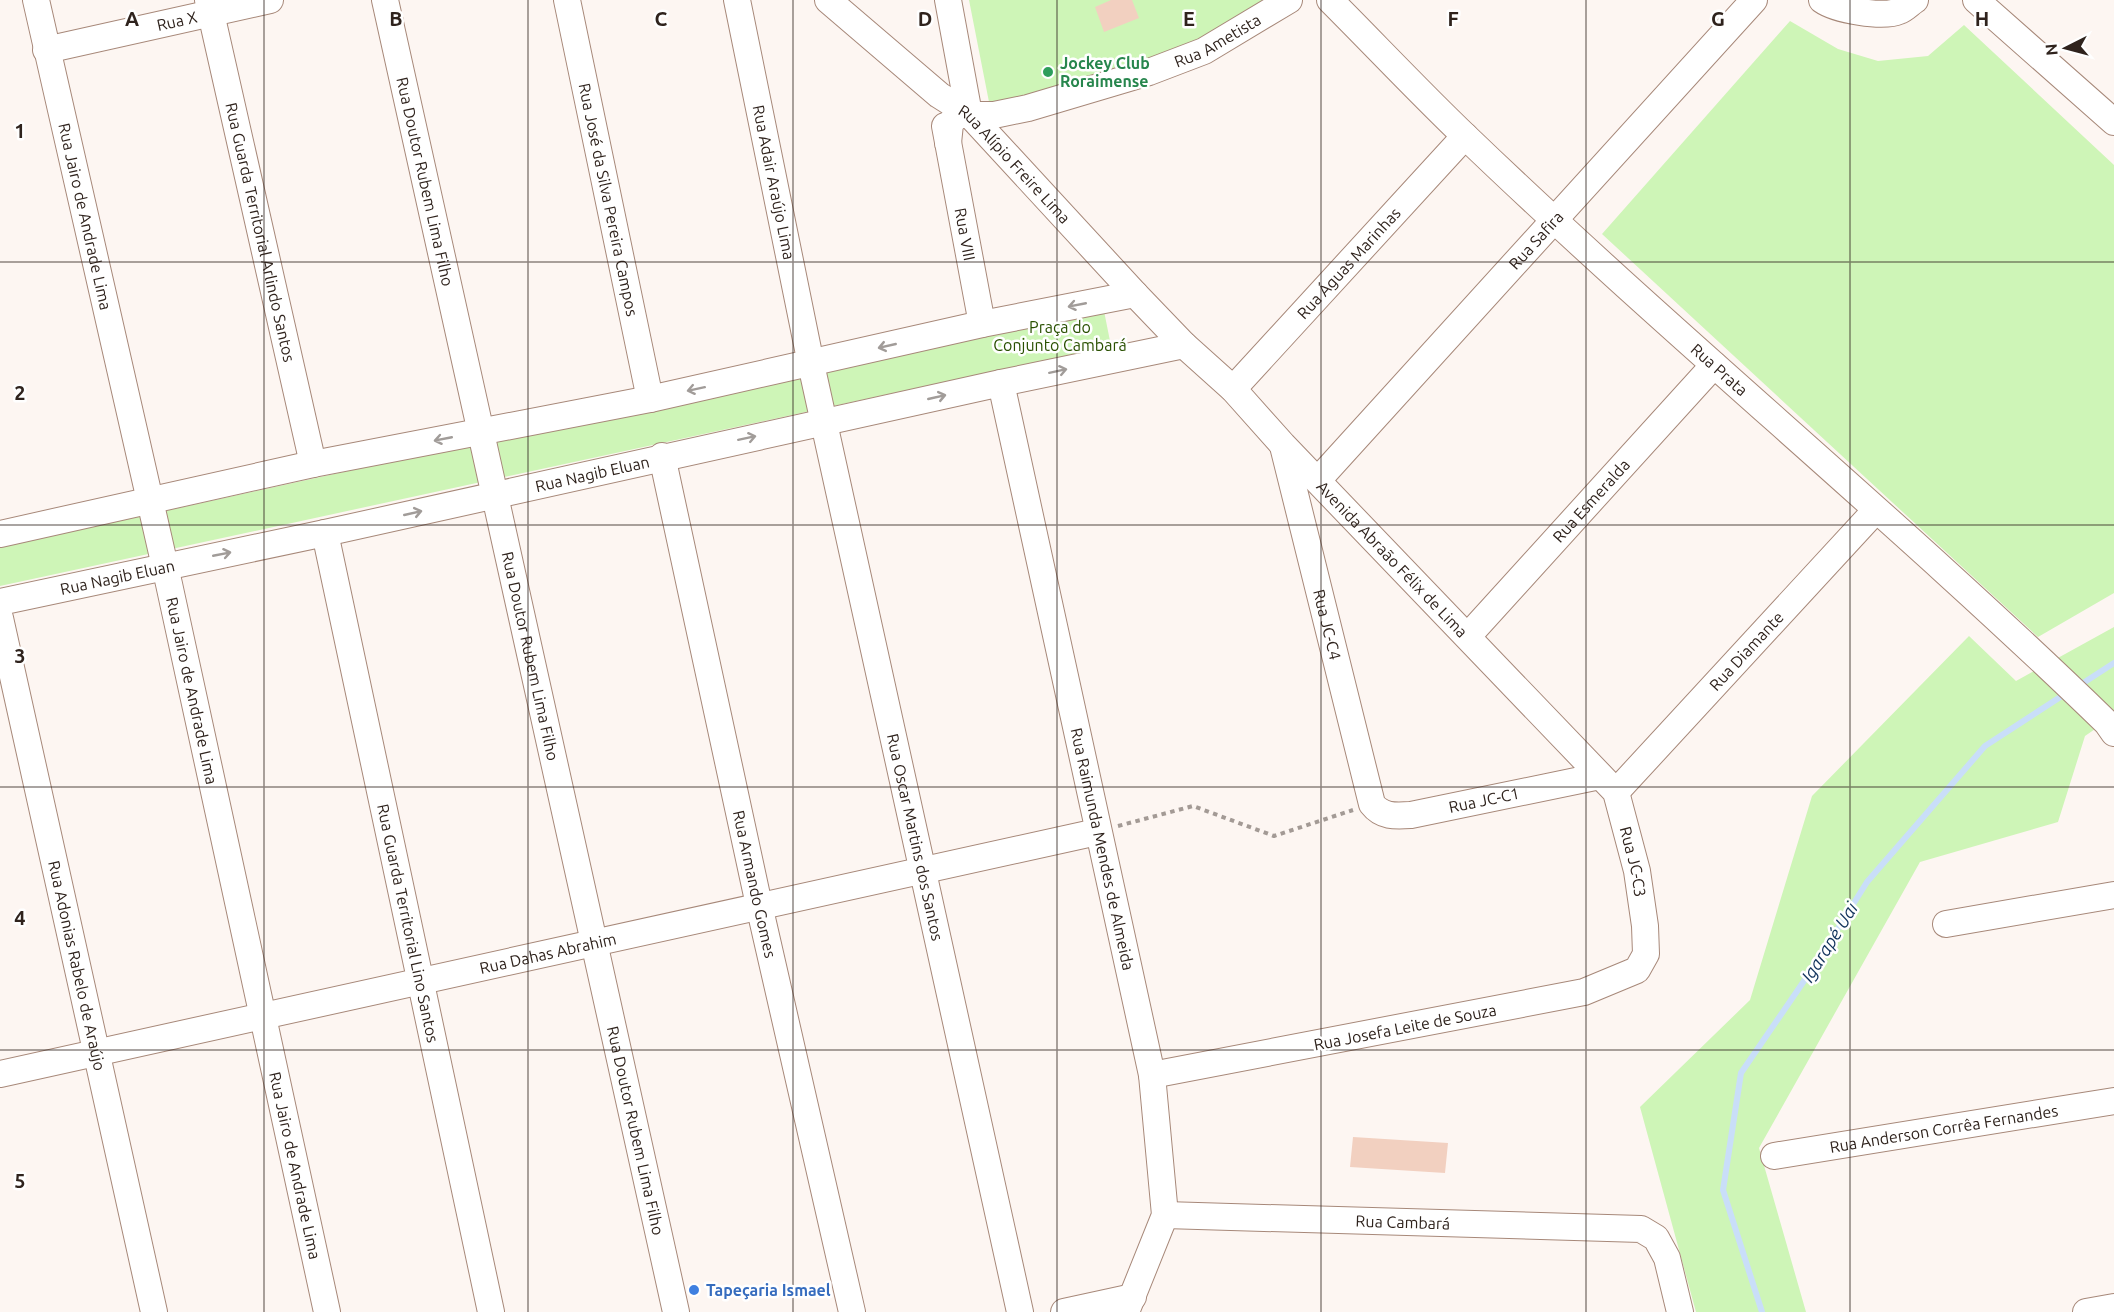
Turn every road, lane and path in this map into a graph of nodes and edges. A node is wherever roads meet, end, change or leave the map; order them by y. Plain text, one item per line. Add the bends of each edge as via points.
1 (36, 0) edge
2 (270, 0) edge
3 (385, 0) edge
4 (567, 0) edge
5 (737, 0) edge
6 (828, 0) edge
7 (948, 0) edge
8 (1289, 0) edge
9 (1330, 0) edge
10 (1754, 0) edge
11 (1822, 0) edge
12 (1915, 0) edge
13 (1976, 0) edge
14 (209, 7) edge
15 (46, 50) junction
16 (939, 95) junction
17 (2110, 110) edge
18 (969, 114) junction
19 (1465, 136) junction
20 (948, 143) junction
21 (1553, 218) junction
22 (1135, 294) junction
23 (982, 324) junction
24 (1184, 345) junction
25 (811, 364) junction
26 (1714, 365) junction
27 (1001, 383) junction
28 (1233, 389) junction
29 (651, 399) junction
30 (824, 422) junction
31 (480, 432) junction
32 (1282, 445) junction
33 (662, 456) junction
34 (313, 464) junction
35 (1318, 480) junction
36 (495, 494) junction
37 (148, 500) junction
38 (1876, 510) junction
39 (325, 533) junction
40 (0, 534) edge
41 (165, 566) junction
42 (0, 602) edge
43 (0, 618) edge
44 (1468, 636) junction
45 (2112, 725) edge
46 (1608, 784) junction
47 (1372, 804) junction
48 (1097, 832) junction
49 (922, 872) junction
50 (2114, 894) edge
51 (759, 905) junction
52 (1947, 924) dead end
53 (594, 942) junction
54 (1646, 954) joint
55 (421, 982) junction
56 (264, 1015) junction
57 (96, 1052) junction
58 (0, 1074) edge
59 (1152, 1075) junction
60 (2114, 1101) edge
61 (1774, 1156) dead end
62 (1165, 1215) junction
63 (1130, 1304) edge
64 (2114, 1307) edge
65 (154, 1312) edge
66 (327, 1312) edge
67 (491, 1312) edge
68 (676, 1312) edge
69 (852, 1312) edge
70 (1020, 1312) edge
71 (1064, 1312) edge
72 (1680, 1312) edge
73 (2086, 1312) edge

1 - 15 street, Rua Jairo de Andrade Lima
2 - 14 street, Rua X
3 - 31 street, Rua Doutor Rubem Lima Filho
4 - 29 street, Rua José da Silva Pereira Campos
5 - 25 street, Rua Adair Araújo Lima
6 - 16 street, Rua Alípio Freire Lima
7 - 18 street
8 - 18 street, Rua Ametista via 1204,51 1149,72 1028,108 994,115
9 - 19 street, Rua Prata
10 - 21 street, Rua Safira
11 - 12 street via 1864,13 1898,12
13 - 17 street
14 - 15 street, Rua X
14 - 34 street, Rua Guarda Territorial Arlindo Santos
15 - 37 street, Rua Jairo de Andrade Lima
16 - 18 street, Rua Alípio Freire Lima
16 - 20 street, Rua VIII
18 - 20 street, Rua VIII via 952,119
18 - 22 street, Rua Alípio Freire Lima
19 - 21 street, Rua Prata
19 - 28 street, Rua Águas Marinhas
20 - 23 street, Rua VIII
21 - 26 street, Rua Prata
21 - 35 street, Rua Safira
22 -> 23 street
22 - 24 street, Rua Alípio Freire Lima
23 -> 25 street
27 -> 24 street, Rua Nagib Eluan
24 - 28 street, Avenida Abraão Félix de Lima
25 -> 29 street
25 - 30 street, Rua Oscar Martins dos Santos
26 - 38 street, Rua Prata
26 - 44 street, Rua Esmeralda
30 -> 27 street, Rua Nagib Eluan
27 - 48 street, Rua Raimunda Mendes de Almeida
28 - 32 street, Avenida Abraão Félix de Lima
29 - 31 street
33 -> 30 street, Rua Nagib Eluan
30 - 49 street, Rua Oscar Martins dos Santos
31 -> 34 street
31 - 36 street, Rua Doutor Rubem Lima Filho
32 - 35 street, Avenida Abraão Félix de Lima
32 - 47 street, Rua JC-C4
33 - 36 street, Rua Nagib Eluan
33 - 51 street, Rua Armando Gomes
34 - 37 street
35 - 44 street, Avenida Abraão Félix de Lima
39 -> 36 street, Rua Nagib Eluan
36 - 53 street, Rua Doutor Rubem Lima Filho
37 - 40 street
37 - 41 street, Rua Jairo de Andrade Lima
38 - 45 street, Rua Prata via 1960,582
38 - 46 street, Rua Diamante
41 -> 39 street, Rua Nagib Eluan
39 - 55 street, Rua Guarda Territorial Lino Santos
41 - 42 street, Rua Nagib Eluan
41 - 56 street, Rua Jairo de Andrade Lima
43 - 57 street, Rua Adonias Rabelo de Araújo
44 - 46 street, Avenida Abraão Félix de Lima
46 - 47 street, Rua JC-C1 via 1411,815 1391,816 1378,812
46 - 54 street, Rua JC-C3 via 1637,871 1646,926
47 - 48 path via 1274,836 1193,806
48 - 49 street, Rua Dahas Abrahim
48 - 59 street, Rua Raimunda Mendes de Almeida
49 - 51 street, Rua Dahas Abrahim
49 - 70 street, Rua Oscar Martins dos Santos
50 - 52 street
51 - 53 street, Rua Dahas Abrahim
51 - 69 street, Rua Armando Gomes
53 - 55 street, Rua Dahas Abrahim
53 - 68 street, Rua Doutor Rubem Lima Filho
54 - 59 street, Rua Josefa Leite de Souza via 1637,970 1584,992
55 - 56 street, Rua Dahas Abrahim
55 - 67 street, Rua Guarda Territorial Lino Santos
56 - 57 street, Rua Dahas Abrahim
56 - 66 street, Rua Jairo de Andrade Lima
57 - 58 street, Rua Dahas Abrahim
57 - 65 street, Rua Adonias Rabelo de Araújo
59 - 62 street, Rua Raimunda Mendes de Almeida
60 - 61 street, Rua Anderson Corrêa Fernandes
62 - 63 street, Rua Raimunda Mendes de Almeida
62 - 72 street, Rua Cambará via 1641,1229 1656,1238 1667,1258
63 - 71 street
64 - 73 street

